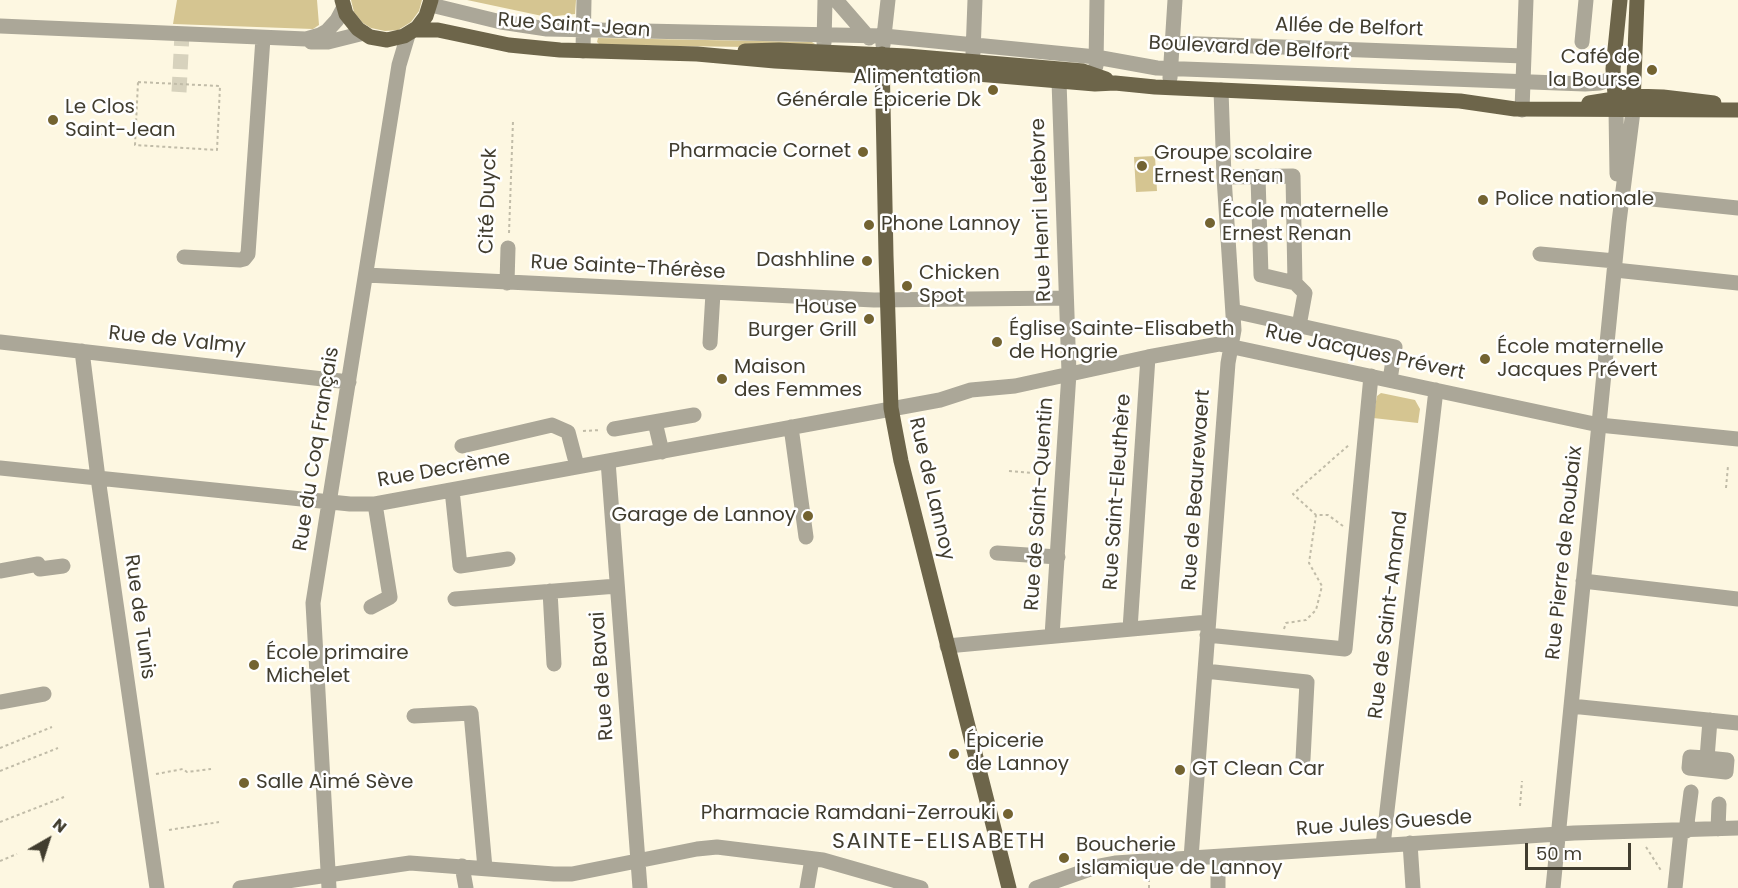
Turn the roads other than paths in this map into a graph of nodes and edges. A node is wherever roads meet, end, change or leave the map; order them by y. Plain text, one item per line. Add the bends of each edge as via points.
1 (584, 0) edge
2 (825, 0) edge
3 (836, 0) edge
4 (888, 0) edge
5 (975, 0) edge
6 (1175, 0) edge
7 (1526, 0) edge
8 (1586, 0) edge
9 (1620, 0) edge
10 (1637, 0) edge
11 (1094, 1) edge
12 (343, 4) edge
13 (430, 5) edge
14 (0, 26) edge
15 (449, 31) junction
16 (583, 31) junction
17 (411, 32) junction
18 (364, 33) junction
19 (825, 34) junction
20 (866, 35) junction
21 (884, 36) junction
22 (263, 38) junction
23 (287, 39) junction
24 (1582, 42) dead end
25 (1173, 43) junction
26 (974, 44) junction
27 (583, 51) junction
28 (1524, 56) junction
29 (1096, 57) junction
30 (824, 58) junction
31 (882, 60) junction
32 (973, 68) junction
33 (1170, 68) junction
34 (1613, 78) junction
35 (1095, 80) junction
36 (1059, 81) junction
37 (1523, 82) junction
38 (1170, 87) junction
39 (1221, 90) junction
40 (1633, 103) junction
41 (1616, 104) junction
42 (1522, 105) junction
43 (1738, 108) edge
44 (1224, 177) junction
45 (1258, 177) junction
46 (1652, 199) tunnel mouth
47 (1738, 208) edge
48 (1620, 222) junction
49 (508, 248) road end
50 (1540, 254) dead end
51 (184, 257) dead end
52 (1615, 266) junction
53 (366, 275) junction
54 (507, 283) junction
55 (1295, 283) junction
56 (1738, 283) edge
57 (713, 293) junction
58 (1065, 298) junction
59 (888, 300) junction
60 (1233, 311) junction
61 (1299, 326) junction
62 (0, 342) edge
63 (710, 343) dead end
64 (1232, 346) junction
65 (82, 351) junction
66 (1148, 357) junction
67 (1069, 374) junction
68 (1371, 376) junction
69 (1390, 380) junction
70 (350, 382) junction
71 (1436, 390) junction
72 (891, 408) junction
73 (694, 415) dead end
74 (655, 422) junction
75 (1599, 425) junction
76 (791, 427) junction
77 (614, 429) road end
78 (1738, 439) edge
79 (462, 446) dead end
80 (662, 452) junction
81 (608, 461) junction
82 (577, 466) junction
83 (0, 468) edge
84 (98, 478) junction
85 (452, 490) junction
86 (330, 501) junction
87 (375, 504) junction
88 (806, 537) dead end
89 (997, 553) dead end
90 (1058, 557) junction
91 (508, 560) dead end
92 (63, 566) dead end
93 (0, 571) edge
94 (1583, 581) junction
95 (617, 586) junction
96 (550, 591) junction
97 (455, 599) dead end
98 (1738, 599) edge
99 (371, 607) dead end
100 (1130, 629) junction
101 (1208, 629) junction
102 (1052, 636) junction
103 (947, 646) junction
104 (554, 664) dead end
105 (1205, 671) junction
106 (44, 694) dead end
107 (0, 702) edge
108 (1571, 706) junction
109 (414, 717) dead end
110 (1710, 720) junction
111 (1738, 723) edge
112 (1707, 758) dead end
113 (1303, 759) dead end
114 (1691, 792) dead end
115 (1719, 804) dead end
116 (1738, 828) edge
117 (1718, 829) junction
118 (1683, 831) junction
119 (1558, 834) junction
120 (1410, 843) junction
121 (1383, 845) junction
122 (1218, 857) junction
123 (1191, 858) junction
124 (812, 859) junction
125 (638, 860) junction
126 (462, 866) junction
127 (485, 868) junction
128 (328, 881) edge
129 (1675, 886) edge
130 (157, 888) edge
131 (240, 888) edge
132 (466, 888) edge
133 (640, 888) edge
134 (807, 888) edge
135 (921, 888) edge
136 (1009, 888) edge
137 (1036, 888) edge
138 (1218, 888) edge
139 (1413, 888) edge
140 (1553, 888) edge

1 - 16 street
2 - 19 street
3 - 20 street
4 - 21 street, Rue de Lannoy
5 - 26 street
6 - 25 street
7 - 28 street
8 - 24 street
9 - 34 main road, Rue Pierre de Roubaix
10 - 40 main road, Rue Pierre de Roubaix
11 - 29 street
12 - 18 main road via 350,21
12 - 23 street via 337,20 324,33
13 - 15 main road via 438,22
13 - 16 street, Rue Saint-Jean via 520,26
13 - 17 main road via 424,19
14 - 22 street
15 - 17 main road, Rue Saint-Jean
15 - 27 main road, Rue Saint-Jean via 509,45
16 - 19 street, Rue Saint-Jean
16 - 27 street
17 - 18 main road, Rue Saint-Jean via 387,40
17 - 53 street, Rue du Coq Français via 399,65
18 - 23 street via 328,42
19 - 20 street, Rue Saint-Jean
19 - 30 street
20 - 21 street, Rue Saint-Jean
20 - 31 street
21 - 26 street, Boulevard de Belfort
21 - 31 street, Rue de Lannoy
22 - 23 street
22 - 51 street via 248,254 240,260
25 - 28 street, Allée de Belfort
25 - 33 street
26 - 29 street, Boulevard de Belfort
26 - 32 street
27 - 30 main road, Rue Saint-Jean via 697,54 757,50
28 - 37 street
29 - 33 street, Boulevard de Belfort
29 - 35 street
30 - 31 main road, Rue Saint-Jean
31 - 32 main road
31 - 59 main road, Rue de Lannoy
32 - 35 main road via 1077,71
32 - 36 main road
33 - 37 street, Boulevard de Belfort
33 - 38 street
34 - 37 street, Boulevard de Belfort via 1591,84
34 - 41 main road, Rue Pierre de Roubaix
35 - 36 main road
35 - 38 main road
36 - 58 street, Rue Henri Lefebvre
37 - 42 street
38 - 39 main road
39 - 42 main road via 1488,99
39 - 44 street, Rue de Beaurewaert
40 - 41 main road
40 - 43 main road
40 - 48 street, Rue Pierre de Roubaix via 1629,197
41 - 42 main road
41 - 48 street, Rue Pierre de Roubaix
44 - 45 street
44 - 60 street, Rue de Beaurewaert
45 - 55 street via 1261,275
45 - 55 street via 1293,176
46 - 47 street
48 - 52 street, Rue Pierre de Roubaix
49 - 54 street, Cité Duyck
50 - 52 street
52 - 56 street
52 - 75 street, Rue Pierre de Roubaix
53 - 54 street, Rue Sainte-Thérèse
53 - 70 street, Rue du Coq Français
54 - 57 street, Rue Sainte-Thérèse
55 - 61 street via 1305,293
57 - 59 street, Rue Sainte-Thérèse
57 - 63 street
58 - 59 street, Rue Sainte-Thérèse
58 - 67 street, Rue Henri Lefebvre
59 - 72 main road, Rue de Lannoy
60 - 61 street
60 - 64 street, Rue de Beaurewaert
61 - 69 street via 1395,346
62 - 65 street, Rue de Valmy
64 - 66 street, Rue Jacques Prévert
64 - 68 street, Rue Jacques Prévert
64 - 101 street, Rue de Beaurewaert
65 - 70 street, Rue de Valmy
65 - 84 street, Rue de Tunis
66 - 67 street, Rue Jacques Prévert
66 - 100 street, Rue Saint-Eleuthère
67 - 72 street, Rue Decrème via 1015,386 966,390 940,400
67 - 90 street, Rue de Saint-Quentin
68 - 69 street, Rue Jacques Prévert
68 - 101 street via 1345,649 1280,643
69 - 71 street, Rue Jacques Prévert
70 - 86 street, Rue du Coq Français
71 - 75 street, Rue Jacques Prévert
71 - 121 street, Rue de Saint-Amand
72 - 76 street, Rue Decrème
72 - 103 main road, Rue de Lannoy
73 - 74 street
74 - 77 street
74 - 80 street
75 - 78 street, Rue Jacques Prévert
75 - 94 street, Rue Pierre de Roubaix
76 - 80 street, Rue Decrème
76 - 88 street
79 - 82 street via 552,425 568,432
80 - 81 street, Rue Decrème
81 - 82 street, Rue Decrème
81 - 95 street, Rue de Bavai
82 - 85 street, Rue Decrème
83 - 84 street, Rue Decrème
84 - 86 street, Rue Decrème
84 - 130 street, Rue de Tunis
85 - 87 street, Rue Decrème
85 - 91 street via 460,566
86 - 87 street, Rue Decrème
86 - 128 street, Rue du Coq Français via 313,607
87 - 99 street via 390,597
89 - 90 street
90 - 102 street, Rue de Saint-Quentin
92 - 93 street via 40,569 38,564
94 - 98 street
94 - 108 street, Rue Pierre de Roubaix
95 - 96 street
95 - 125 street, Rue de Bavai
96 - 97 street
96 - 104 street
100 - 101 street
100 - 102 street
101 - 105 street, Rue de Beaurewaert
102 - 103 street
103 - 136 main road, Rue de Lannoy
105 - 113 street via 1307,682
105 - 123 street, Rue de Beaurewaert
106 - 107 street
108 - 110 street
108 - 119 street, Rue Pierre de Roubaix
109 - 127 street via 471,713
110 - 111 street
110 - 112 street
114 - 118 street
115 - 117 street
116 - 117 street, Rue Jules Guesde
117 - 118 street, Rue Jules Guesde
118 - 119 street, Rue Jules Guesde
118 - 129 street
119 - 120 street, Rue Jules Guesde
119 - 140 street, Rue Pierre de Roubaix
120 - 121 street, Rue Jules Guesde
120 - 139 street
121 - 122 street, Rue Jules Guesde
122 - 123 street, Rue Jules Guesde
122 - 138 street
123 - 137 street, Rue Jules Guesde via 1107,864
124 - 125 street via 717,847
124 - 134 street
124 - 135 street
125 - 127 street via 563,875
125 - 133 street, Rue de Bavai
126 - 127 street
126 - 128 street via 399,863
126 - 132 street
128 - 131 street

